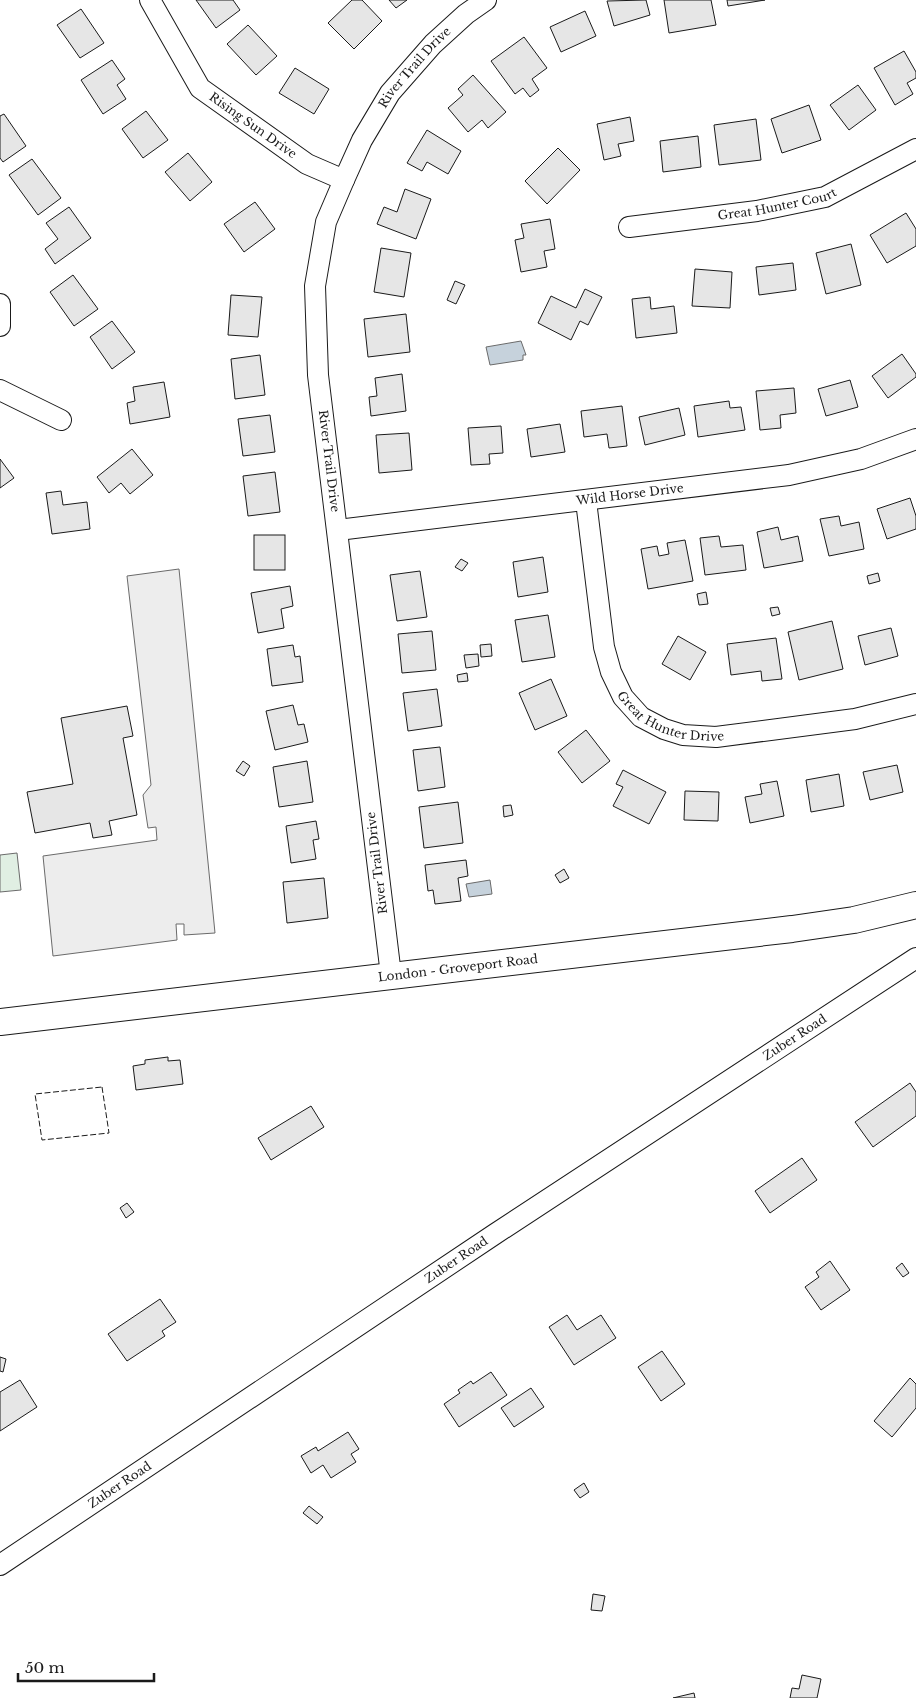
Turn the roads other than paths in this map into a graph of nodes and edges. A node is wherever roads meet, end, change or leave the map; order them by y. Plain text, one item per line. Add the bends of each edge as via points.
1 (150, 0) edge
2 (486, 0) edge
3 (916, 149) edge
4 (344, 180) junction
5 (629, 227) dead end
6 (0, 304) edge
7 (0, 326) edge
8 (0, 390) edge
9 (61, 420) dead end
10 (916, 439) edge
11 (586, 500) junction
12 (338, 530) junction
13 (916, 704) edge
14 (916, 905) edge
15 (916, 958) edge
16 (390, 976) junction
17 (0, 1022) edge
18 (0, 1565) edge

1 - 4 street, Rising Sun Drive via 200,88 307,164
2 - 4 street, River Trail Drive via 433,44 390,93 362,140
3 - 5 street, Great Hunter Court via 825,197 757,211
4 - 12 street, River Trail Drive via 326,222 315,286 318,375
6 - 7 street
8 - 9 street
10 - 11 street, Wild Horse Drive via 825,469 740,483
11 - 12 street, Wild Horse Drive
11 - 13 street, Great Hunter Drive via 604,647 622,696 640,716 664,730 716,737 855,719
12 - 16 street, River Trail Drive
14 - 16 main road, London - Groveport Road via 854,920 792,929
15 - 18 street, Zuber Road
16 - 17 main road, London - Groveport Road

